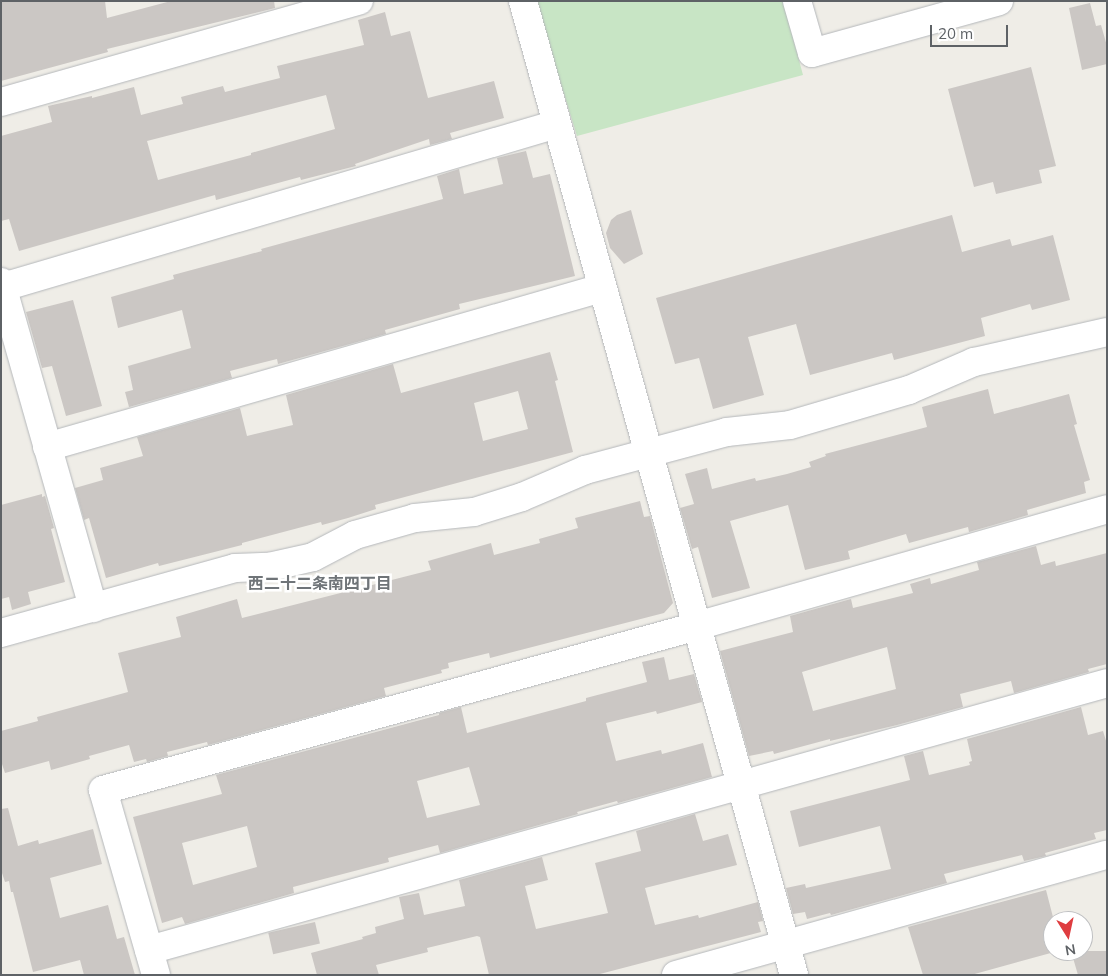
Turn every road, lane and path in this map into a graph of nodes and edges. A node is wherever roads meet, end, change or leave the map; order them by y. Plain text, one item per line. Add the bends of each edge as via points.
1 (359, 1) edge
2 (523, 1) edge
3 (797, 1) edge
4 (998, 1) edge
5 (1, 102) edge
6 (556, 124) junction
7 (2, 285) edge
8 (602, 288) junction
9 (1107, 332) edge
10 (47, 447) junction
11 (647, 452) junction
12 (1107, 509) edge
13 (93, 608) junction
14 (697, 626) junction
15 (1, 633) edge
16 (1107, 683) edge
17 (740, 785) junction
18 (1107, 855) edge
19 (785, 944) junction
20 (152, 963) edge
21 (676, 975) edge
22 (794, 975) edge

1 - 5 street
2 - 6 street
3 - 4 street via 812,53
6 - 7 street
6 - 8 street
7 - 10 street
8 - 10 street
8 - 11 street
9 - 11 street via 974,362 909,390 790,425 727,432
10 - 13 street
11 - 13 street via 585,470 522,497 474,512 415,518 355,535 313,557 269,567 235,568
11 - 14 street
12 - 14 street
13 - 15 street
14 - 17 street
14 - 20 street via 102,790
16 - 17 street
17 - 19 street
17 - 20 street
18 - 19 street
19 - 21 street
19 - 22 street

